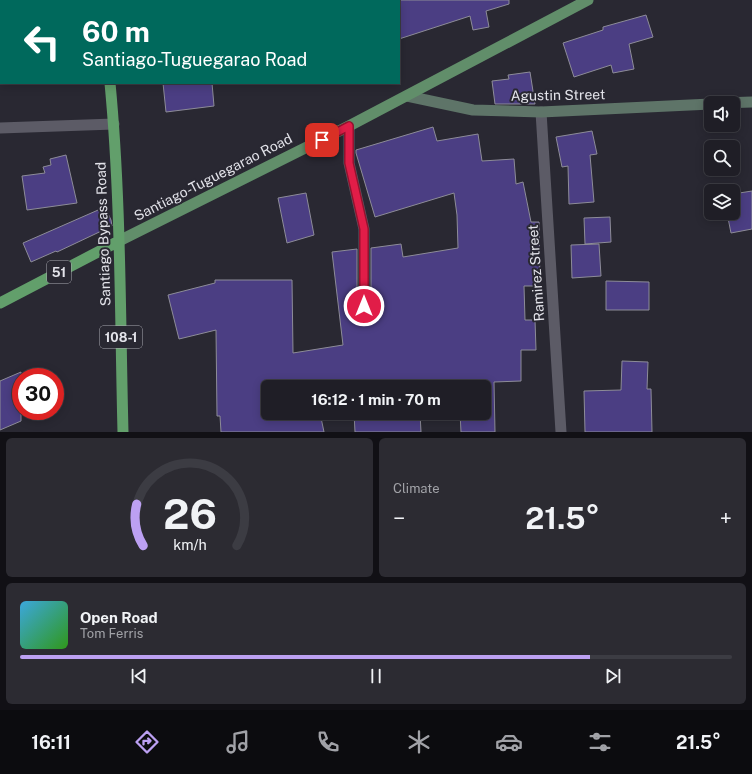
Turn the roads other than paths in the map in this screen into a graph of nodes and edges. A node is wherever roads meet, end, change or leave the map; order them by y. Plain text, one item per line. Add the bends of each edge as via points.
1 (588, 0) edge
2 (110, 84) edge
3 (406, 96) junction
4 (740, 102) edge
5 (752, 102) edge
6 (704, 104) edge
7 (541, 112) junction
8 (114, 124) junction
9 (349, 126) junction
10 (0, 128) edge
11 (118, 241) junction
12 (0, 303) edge
13 (364, 306) dead end
14 (123, 432) edge
15 (561, 432) edge

1 - 3 main road, Santiago-Tuguegarao Road / 51
2 - 8 highway, Santiago Bypass Road / 108-1
3 - 7 main road, Agustin Street via 473,110
3 - 9 main road, Santiago-Tuguegarao Road / 51
4 - 5 main road
6 - 7 main road, Agustin Street
7 - 15 street, Ramirez Street
8 - 10 street
8 - 11 highway, Santiago Bypass Road / 108-1
9 - 11 main road, Santiago-Tuguegarao Road / 51
9 - 13 street via 349,163 364,229
11 - 12 highway, Santiago-Tuguegarao Road / 51
11 - 14 highway, Santiago Bypass Road / 108-1

